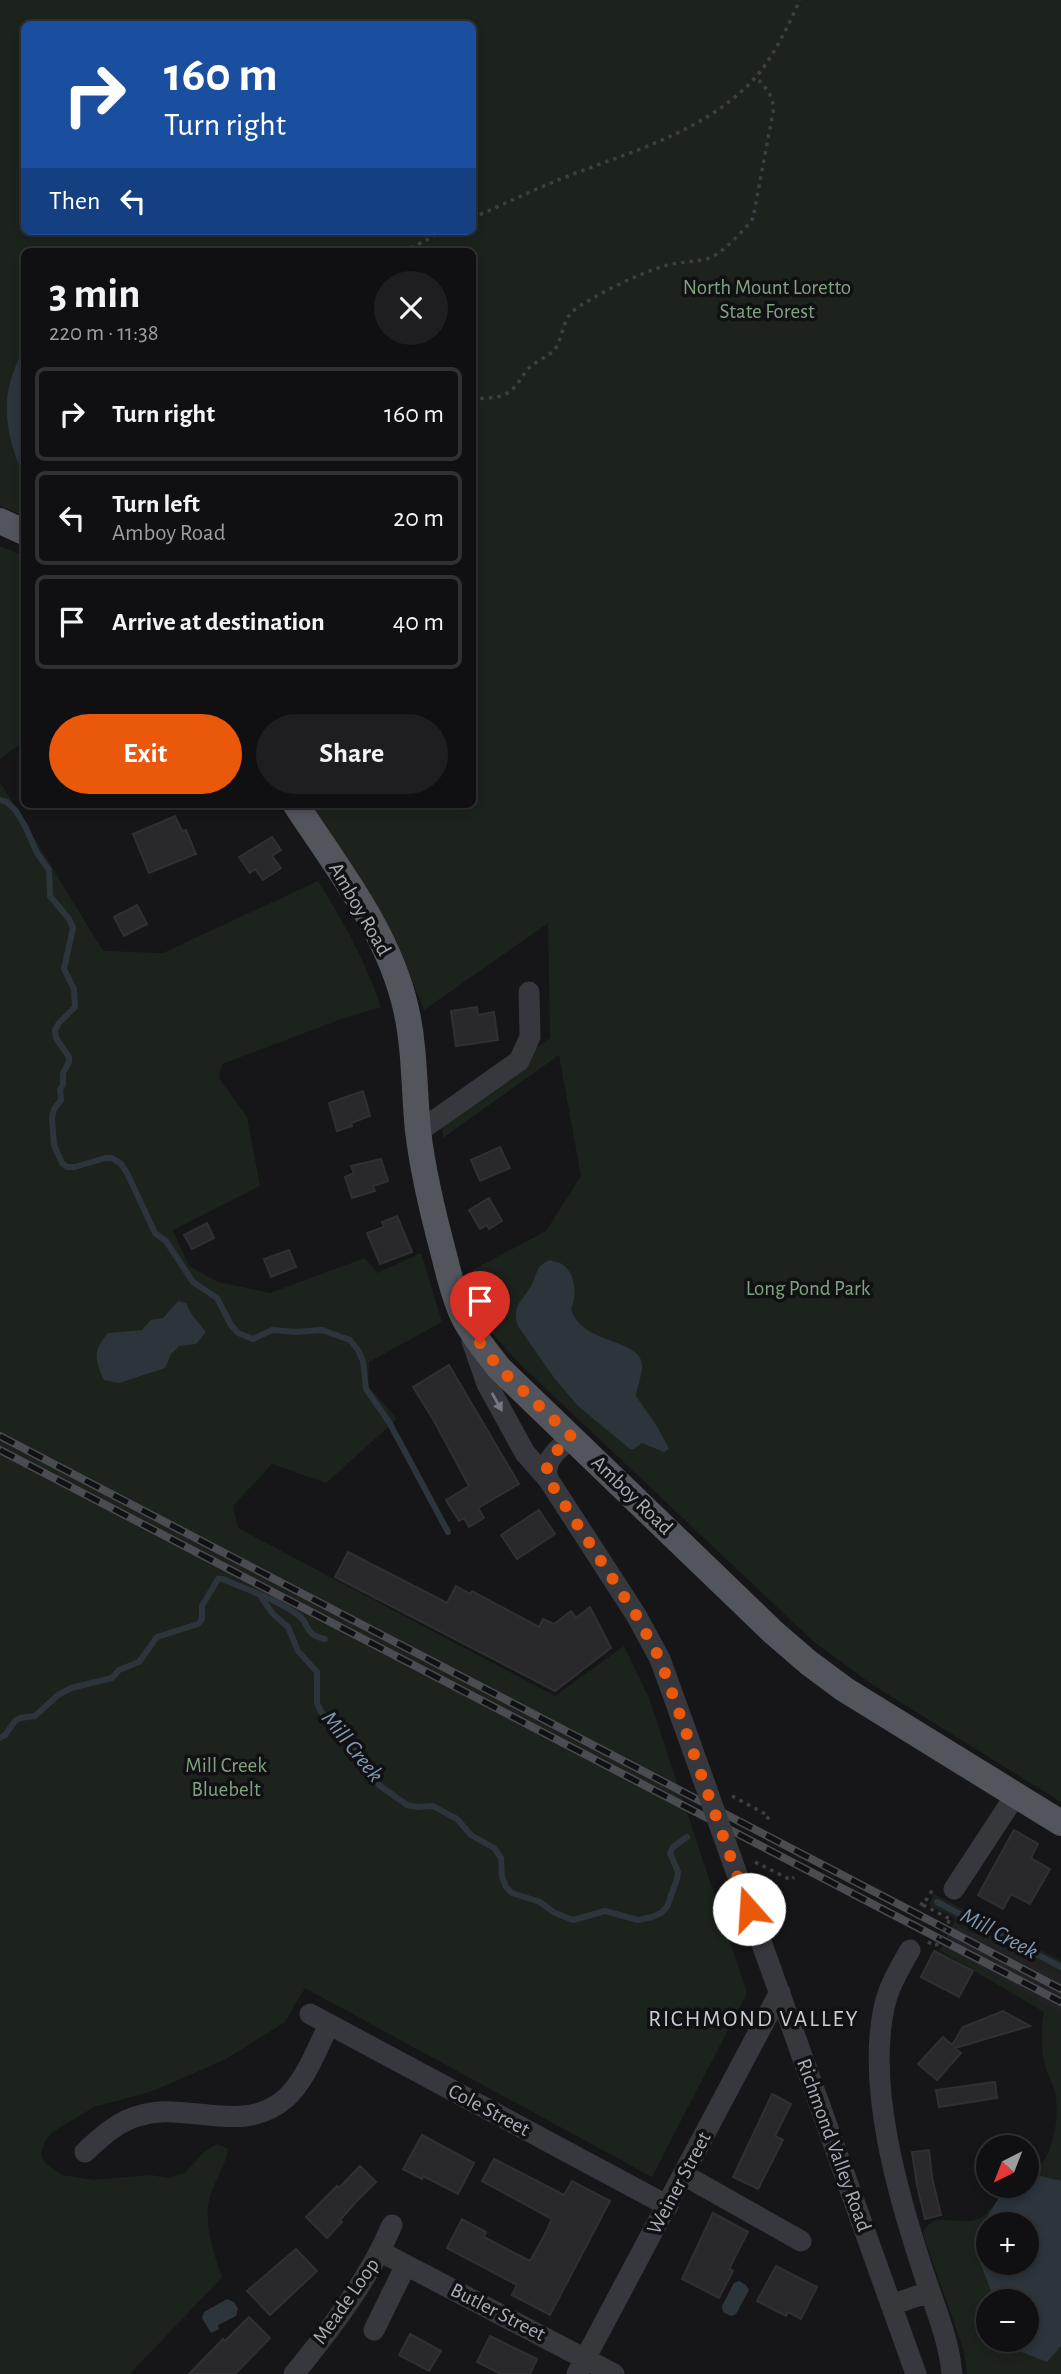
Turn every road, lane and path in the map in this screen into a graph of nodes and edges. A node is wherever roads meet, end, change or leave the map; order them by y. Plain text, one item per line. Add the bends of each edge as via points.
1 (800, 0) edge
2 (756, 77) junction
3 (476, 216) edge
4 (435, 235) edge
5 (411, 248) edge
6 (476, 399) edge
7 (0, 522) edge
8 (21, 531) edge
9 (298, 808) edge
10 (529, 992) dead end
11 (418, 1132) junction
12 (463, 1316) junction
13 (572, 1437) junction
14 (548, 1479) junction
15 (1015, 1796) junction
16 (734, 1797) dead end
17 (766, 1821) dead end
18 (1061, 1823) edge
19 (757, 1863) dead end
20 (794, 1877) dead end
21 (943, 1889) joint
22 (936, 1946) dead end
23 (910, 1950) dead end
24 (779, 1992) junction
25 (310, 2014) dead end
26 (329, 2025) junction
27 (85, 2152) dead end
28 (684, 2175) junction
29 (668, 2206) junction
30 (392, 2225) dead end
31 (801, 2241) dead end
32 (381, 2252) junction
33 (407, 2265) junction
34 (929, 2292) junction
35 (891, 2305) junction
36 (374, 2330) dead end
37 (581, 2366) edge
38 (294, 2374) edge
39 (614, 2374) edge
40 (916, 2374) edge
41 (952, 2374) edge

1 - 2 path via 774,53
2 - 3 path via 704,120 676,134
2 - 6 path via 774,107 748,226 709,259 663,266 575,309 565,320 553,352 529,368 509,393
4 - 5 path
7 - 8 main road
9 - 11 main road, Amboy Road via 370,919 397,979 407,1010
10 - 11 street via 530,1037 519,1061
11 - 12 main road, Amboy Road via 433,1214
12 - 13 main road, Amboy Road via 499,1368
12 -> 14 street, Richmond Valley Road via 487,1384 525,1452
13 - 14 street via 548,1461
13 - 15 main road, Amboy Road via 809,1663
14 - 24 street, Richmond Valley Road, bridge via 660,1659
15 - 18 main road, Amboy Road
15 - 21 street
16 - 17 path via 769,1816
19 - 20 path via 792,1880
21 - 22 path, bridge via 923,1905 950,1920
23 - 34 street, Richmond Valley Road via 884,2008 880,2086 895,2168
24 - 28 street, Weiner Street
24 - 35 street, Richmond Valley Road
25 - 26 street, Cole Street
26 - 27 street via 300,2080 272,2109 239,2118 166,2112 142,2115 121,2123
26 - 29 street, Cole Street
28 - 29 street, Weiner Street
28 - 31 street
29 - 37 street, Weiner Street
30 - 32 street, Meade Loop
32 - 33 street, Butler Street
32 - 38 street, Meade Loop
33 - 36 street
33 - 37 street, Butler Street
34 - 35 street
34 - 41 street, Richmond Valley Road via 946,2338
35 - 40 street, Richmond Valley Road
37 - 39 street, Butler Street

